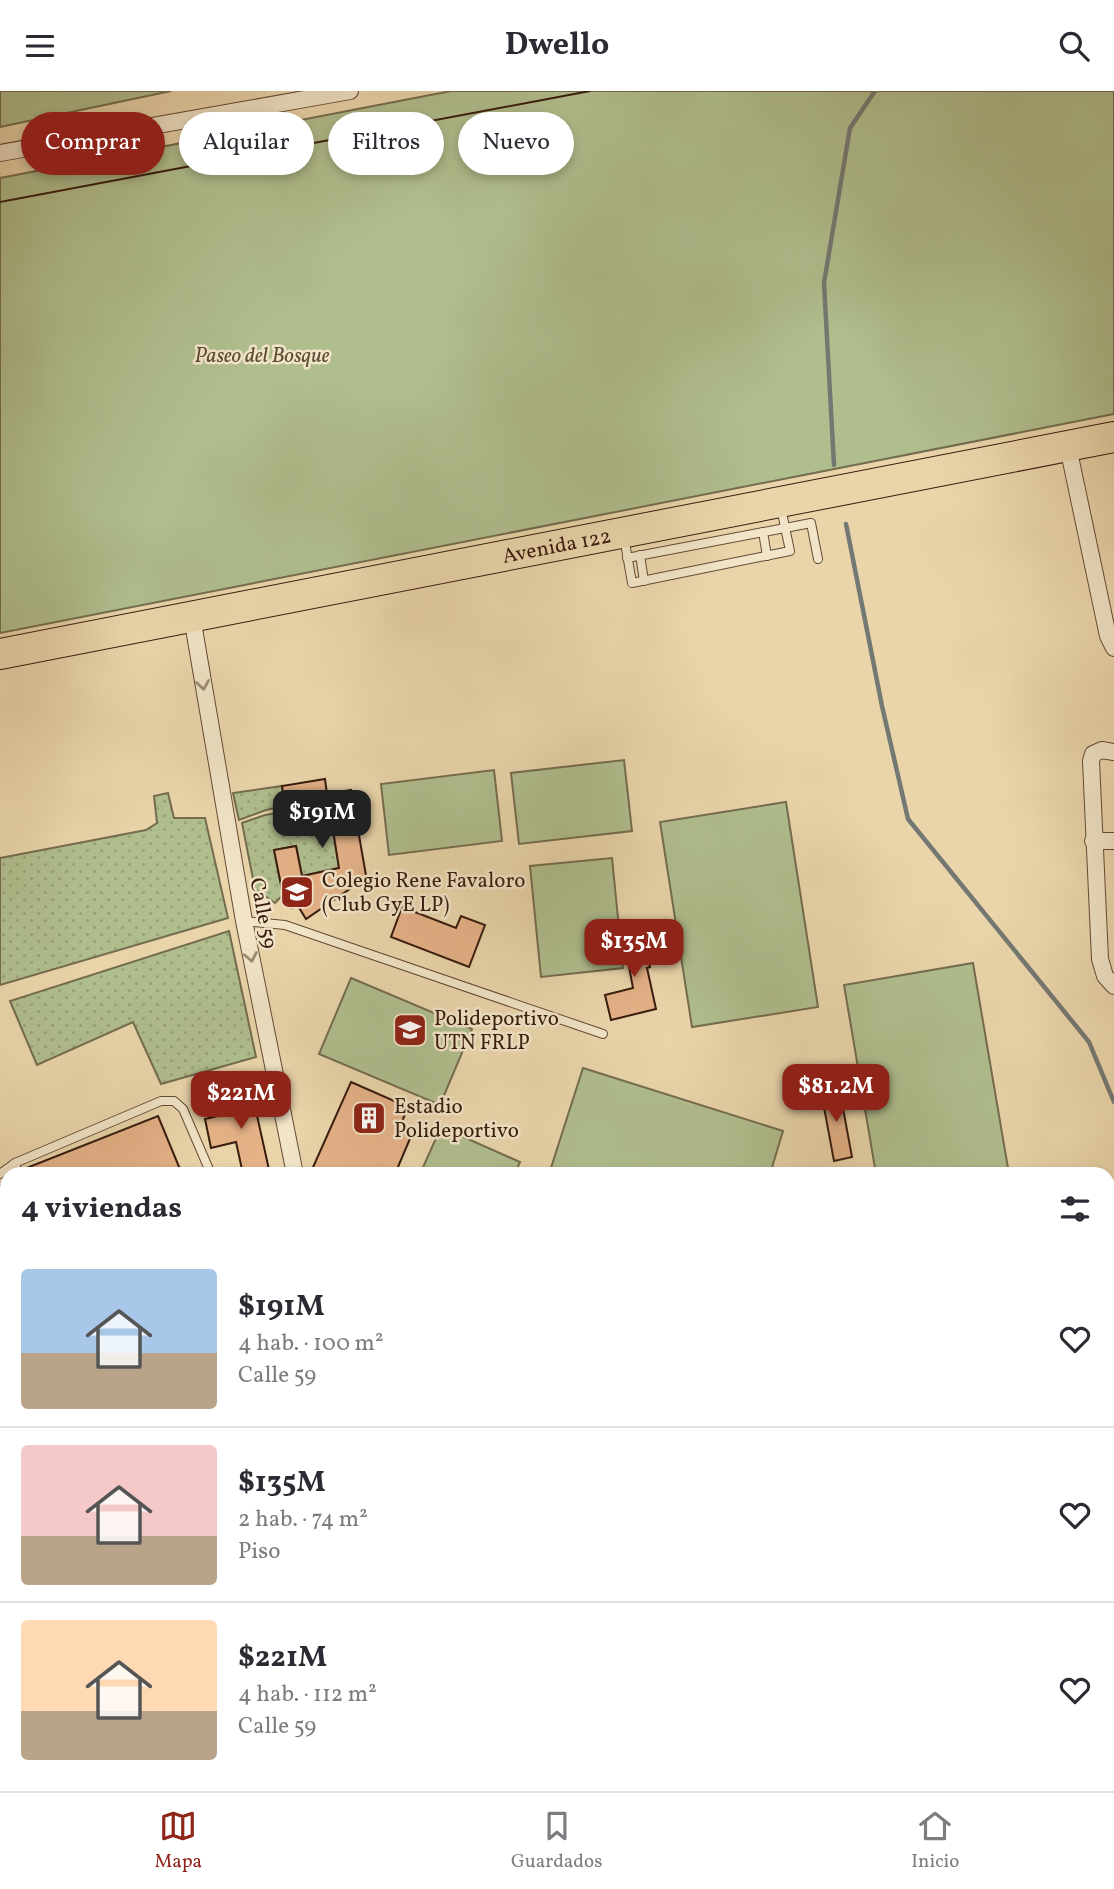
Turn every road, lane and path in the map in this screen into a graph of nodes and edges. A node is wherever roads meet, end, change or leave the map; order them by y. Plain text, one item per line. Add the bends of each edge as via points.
1 (350, 91) edge
2 (0, 153) edge
3 (1114, 437) edge
4 (1068, 447) junction
5 (783, 516) junction
6 (763, 532) junction
7 (630, 549) junction
8 (767, 556) junction
9 (818, 559) dead end
10 (192, 617) junction
11 (1114, 647) edge
12 (0, 654) edge
13 (1114, 752) edge
14 (1093, 841) junction
15 (1114, 841) edge
16 (244, 921) junction
17 (1114, 986) edge
18 (603, 1034) dead end
19 (18, 1167) edge
20 (208, 1167) edge
21 (294, 1167) edge

1 - 2 street
3 - 4 highway, Avenida 122
4 - 5 highway, Avenida 122
4 - 11 street
5 - 6 lane
5 - 7 highway, Avenida 122
5 - 8 lane via 790,551
5 - 9 lane via 811,523
6 - 7 lane
6 - 8 lane
7 - 8 lane via 644,581
7 - 10 highway, Avenida 122
10 - 12 highway, Avenida 122
10 -> 16 street, Calle 59
13 - 14 street via 1102,750 1093,754 1091,761
14 - 15 street
14 - 17 street via 1100,959
16 - 18 lane via 285,925
16 -> 21 street, Calle 59
19 - 20 lane via 161,1101 174,1101 183,1109

